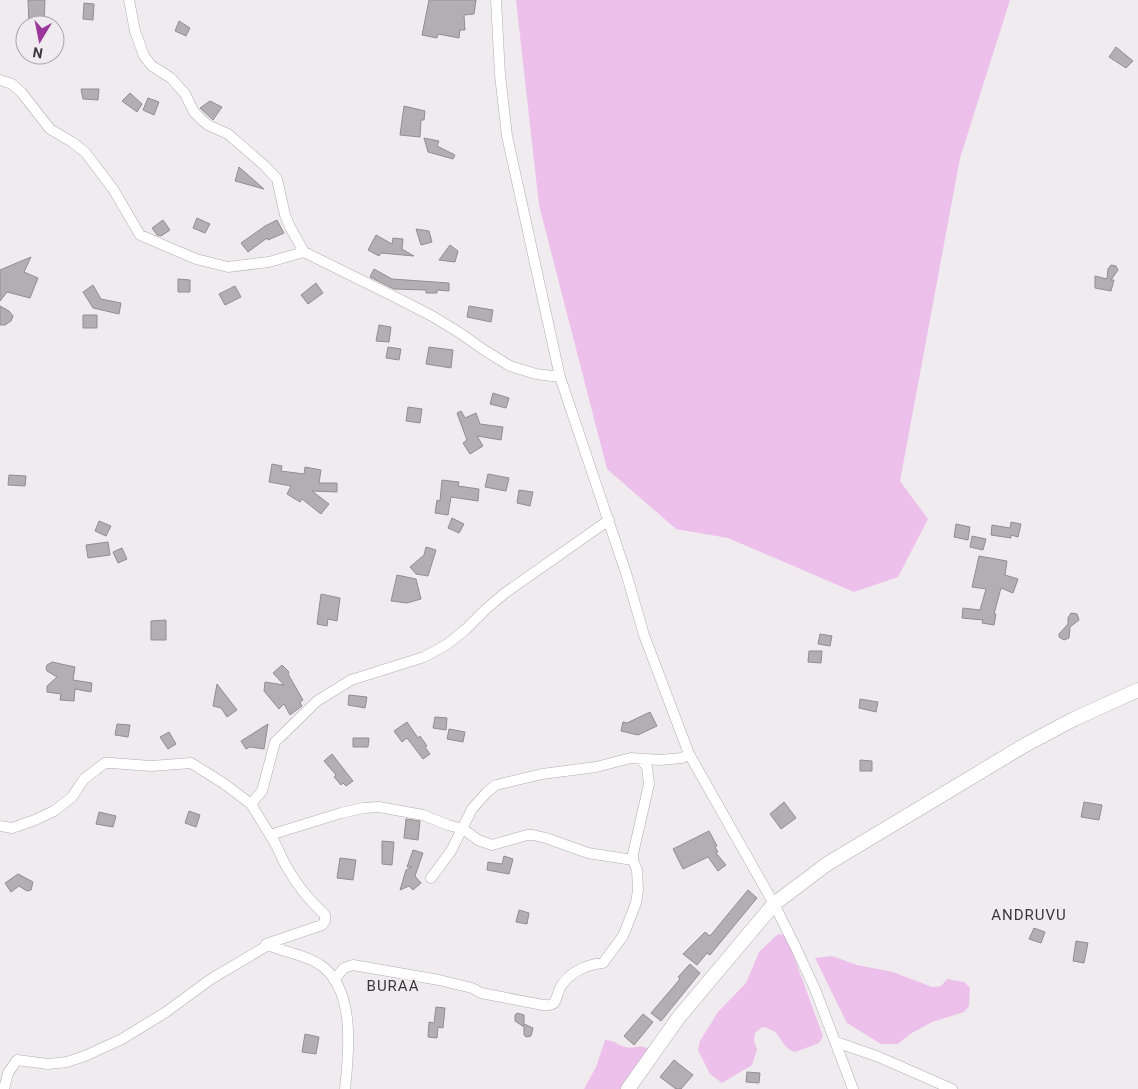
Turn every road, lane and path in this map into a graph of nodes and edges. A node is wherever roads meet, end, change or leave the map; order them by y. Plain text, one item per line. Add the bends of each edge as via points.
1 (129, 0) edge
2 (496, 0) edge
3 (0, 80) edge
4 (304, 252) junction
5 (560, 378) junction
6 (609, 520) junction
7 (1138, 690) edge
8 (689, 754) junction
9 (641, 759) junction
10 (251, 804) junction
11 (0, 826) edge
12 (463, 829) junction
13 (270, 835) junction
14 (632, 860) junction
15 (431, 878) dead end
16 (774, 904) junction
17 (266, 944) junction
18 (334, 980) junction
19 (836, 1042) junction
20 (4, 1089) edge
21 (345, 1089) edge
22 (628, 1089) edge
23 (853, 1089) edge
24 (952, 1089) edge

1 - 4 street via 144,56 152,66 171,78 202,120 228,134 276,179 285,215
2 - 5 street via 507,136
3 - 4 street via 21,92 50,129 85,152 140,235 228,267 269,262
4 - 5 street via 432,316 510,366
5 - 6 street
6 - 8 street via 644,635
6 - 10 street via 505,593 446,645 424,657 351,680 317,701 275,742 262,791
7 - 16 street via 1074,718 1025,745 827,864
8 - 9 street via 682,758
8 - 16 street
9 - 12 street via 542,774 496,786 472,809
9 - 14 street via 647,767 649,784
10 - 11 street via 191,763 151,766 111,763 84,779 72,797 54,811 12,828
10 - 13 street
12 - 13 street via 414,812 363,808
12 - 14 street via 492,845 527,835 588,853
12 - 15 street via 452,851
13 - 17 street via 287,868 305,895 325,915 325,921 322,925
14 - 18 street via 637,870 638,890 623,936 603,963 584,966 570,977 549,1006 370,967 353,965 344,968
16 - 19 street via 815,988
16 - 22 street via 679,1017
17 - 18 street via 319,964
17 - 20 street via 122,1039 67,1062 48,1064 17,1060 8,1073
18 - 21 street via 342,995 348,1027
19 - 23 street
19 - 24 street

